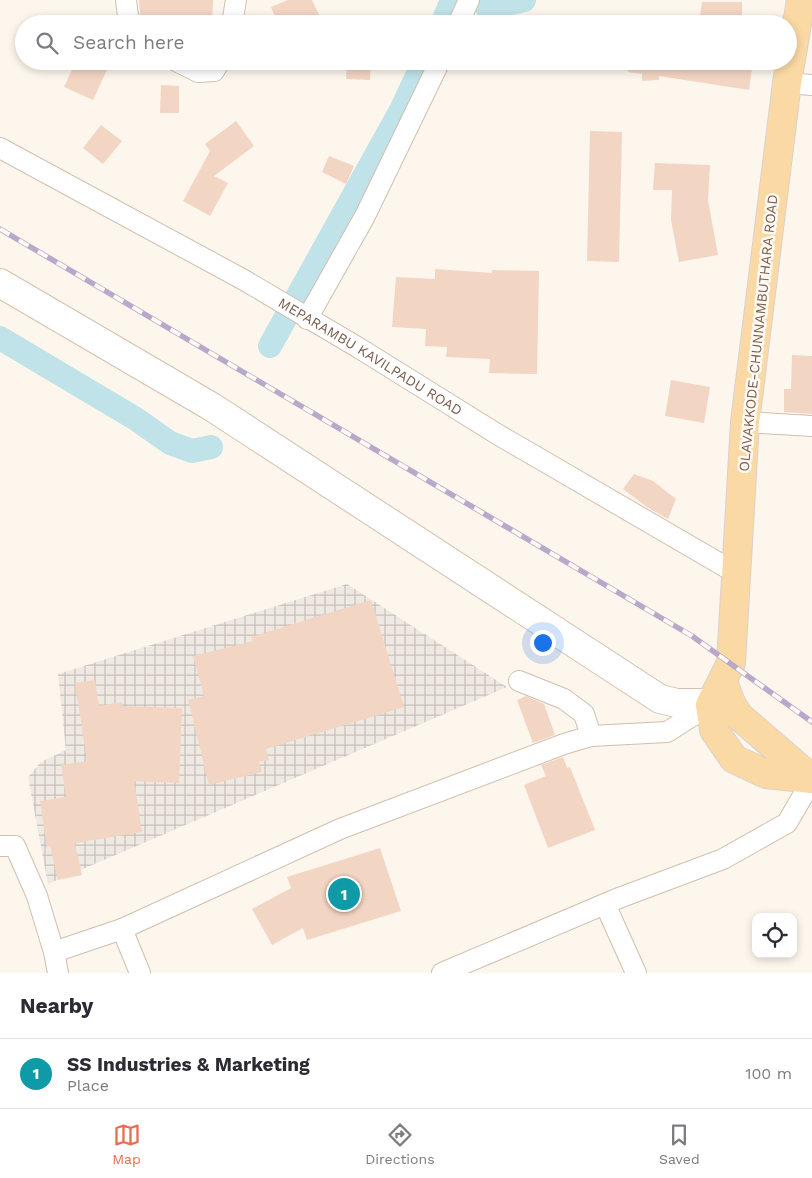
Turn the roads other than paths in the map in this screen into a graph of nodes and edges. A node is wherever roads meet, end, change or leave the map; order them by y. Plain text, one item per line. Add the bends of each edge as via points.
1 (126, 0) edge
2 (236, 0) edge
3 (801, 0) edge
4 (468, 3) edge
5 (128, 15) edge
6 (234, 15) edge
7 (462, 15) edge
8 (194, 70) edge
9 (214, 70) edge
10 (436, 70) edge
11 (799, 84) edge
12 (0, 148) edge
13 (0, 283) edge
14 (307, 318) junction
15 (745, 422) junction
16 (812, 426) edge
17 (736, 573) junction
18 (519, 681) dead end
19 (721, 696) junction
20 (591, 736) junction
21 (812, 779) edge
22 (0, 846) edge
23 (605, 904) junction
24 (122, 929) junction
25 (54, 952) junction
26 (58, 973) edge
27 (140, 973) edge
28 (442, 973) edge
29 (636, 973) edge

1 - 5 street
2 - 6 street
3 - 11 main road, OLAVAKKODE-CHUNNAMBUTHARA ROAD
4 - 7 street
8 - 9 street
10 - 14 street via 364,216
11 - 15 main road, OLAVAKKODE-CHUNNAMBUTHARA ROAD
12 - 14 street, MEPARAMBU KAVILPADU ROAD via 244,280
13 - 19 main road via 212,407 660,699 677,703
14 - 17 street, MEPARAMBU KAVILPADU ROAD via 497,434
15 - 16 street
15 - 17 main road, OLAVAKKODE-CHUNNAMBUTHARA ROAD
17 - 19 main road, OLAVAKKODE-CHUNNAMBUTHARA ROAD via 731,663
18 - 20 street via 564,699 584,714
19 - 20 street via 667,732
19 - 21 main road via 739,716
19 - 21 main road via 714,730 734,759 766,774
20 - 24 street via 340,829
21 - 23 street via 787,823 723,860
22 - 25 street via 15,846 37,896
23 - 28 street
23 - 29 street
24 - 25 street
24 - 27 street
25 - 26 street

